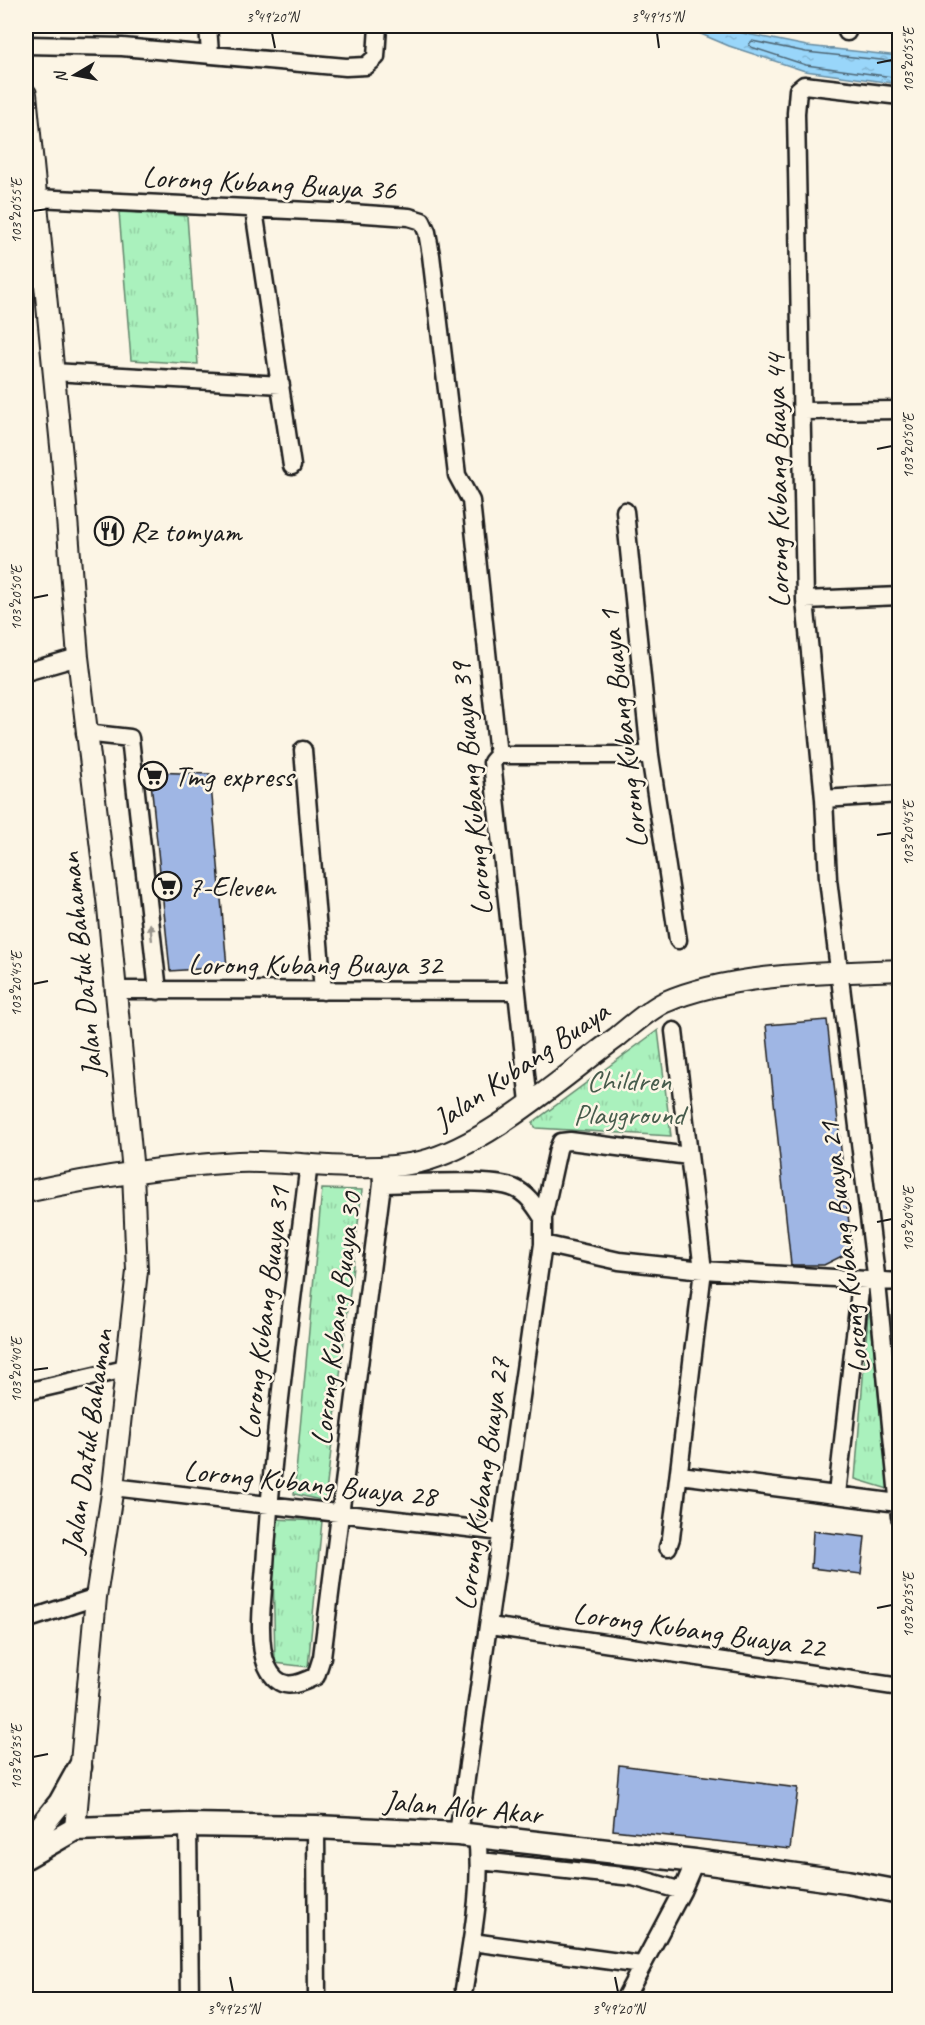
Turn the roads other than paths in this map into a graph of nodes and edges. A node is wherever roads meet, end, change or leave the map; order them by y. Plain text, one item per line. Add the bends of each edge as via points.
1 (208, 26) edge
2 (378, 26) edge
3 (26, 45) edge
4 (210, 53) junction
5 (26, 94) edge
6 (900, 96) edge
7 (31, 200) edge
8 (254, 210) junction
9 (53, 372) junction
10 (281, 385) junction
11 (900, 410) edge
12 (802, 411) junction
13 (292, 466) dead end
14 (457, 475) joint
15 (625, 512) dead end
16 (900, 596) edge
17 (805, 600) junction
18 (78, 657) junction
19 (26, 672) edge
20 (86, 733) junction
21 (303, 750) dead end
22 (498, 755) junction
23 (650, 755) junction
24 (900, 794) edge
25 (824, 799) junction
26 (678, 940) dead end
27 (900, 970) edge
28 (838, 973) junction
29 (114, 990) junction
30 (158, 991) junction
31 (323, 991) junction
32 (515, 992) junction
33 (674, 1031) dead end
34 (529, 1102) junction
35 (689, 1156) junction
36 (309, 1163) junction
37 (133, 1172) junction
38 (381, 1175) junction
39 (26, 1192) edge
40 (543, 1218) junction
41 (543, 1244) junction
42 (703, 1270) junction
43 (869, 1282) junction
44 (900, 1282) edge
45 (125, 1369) junction
46 (894, 1389) edge
47 (26, 1392) edge
48 (680, 1475) junction
49 (113, 1487) junction
50 (837, 1494) junction
51 (268, 1505) junction
52 (899, 1510) edge
53 (338, 1514) junction
54 (502, 1532) junction
55 (668, 1547) dead end
56 (96, 1597) junction
57 (26, 1620) edge
58 (490, 1626) junction
59 (900, 1687) edge
60 (80, 1767) junction
61 (188, 1825) junction
62 (316, 1827) junction
63 (75, 1829) junction
64 (468, 1835) junction
65 (26, 1845) edge
66 (640, 1855) junction
67 (26, 1857) edge
68 (480, 1861) junction
69 (695, 1861) junction
70 (633, 1877) junction
71 (682, 1891) junction
72 (900, 1892) edge
73 (472, 1942) junction
74 (640, 1965) junction
75 (464, 1989) dead end
76 (190, 2000) edge
77 (317, 2000) edge
78 (624, 2000) edge

1 - 4 street
2 - 4 street via 376,57 366,66 346,68
3 - 4 street
5 - 7 street, Jalan Datuk Bahaman
6 - 12 street, Lorong Kubang Buaya 44 via 815,85 804,85 798,90
7 - 8 street, Lorong Kubang Buaya 36
7 - 9 street, Jalan Datuk Bahaman
8 - 10 street
8 - 14 street, Lorong Kubang Buaya 36 via 351,213 422,221 431,255
9 - 10 street
9 - 18 street, Jalan Datuk Bahaman
10 - 13 street
11 - 12 street
12 - 17 street, Lorong Kubang Buaya 44
14 - 22 street, Lorong Kubang Buaya 39 via 471,501
15 - 23 street, Lorong Kubang Buaya 1
16 - 17 street
17 - 25 street, Lorong Kubang Buaya 44
18 - 19 street
18 - 20 street, Jalan Datuk Bahaman
20 - 29 street, Jalan Datuk Bahaman via 108,907
30 -> 20 street via 130,738
21 - 31 street
22 - 23 street
22 - 32 street, Lorong Kubang Buaya 39 via 492,762
23 - 26 street, Lorong Kubang Buaya 1
24 - 25 street
25 - 28 street, Lorong Kubang Buaya 44
27 - 28 street, Jalan Kubang Buaya
28 - 34 street, Jalan Kubang Buaya via 706,987 663,1003
28 - 43 street, Lorong Kubang Buaya 21
29 - 30 street, Lorong Kubang Buaya 32
29 - 37 street, Jalan Datuk Bahaman
30 - 31 street, Lorong Kubang Buaya 32
31 - 32 street, Lorong Kubang Buaya 32
32 - 34 street, Lorong Kubang Buaya 39
33 - 35 street
34 - 38 street, Jalan Kubang Buaya via 445,1154
35 - 40 street, Lorong Kubang Buaya 27 via 561,1142
35 - 42 street
36 - 37 street, Jalan Kubang Buaya via 238,1162
36 - 38 street, Jalan Kubang Buaya
36 - 51 street, Lorong Kubang Buaya 31
37 - 39 street, Jalan Kubang Buaya
37 - 45 street, Jalan Datuk Bahaman via 137,1271
38 - 40 street via 513,1188 531,1200
38 - 53 street, Lorong Kubang Buaya 30
40 - 41 street, Lorong Kubang Buaya 27
41 - 42 street via 619,1260
41 - 54 street, Lorong Kubang Buaya 27
42 - 43 street
42 - 48 street
43 - 44 street
43 - 46 street, Lorong Kubang Buaya 21
43 - 50 street
45 - 47 street
45 - 49 street, Jalan Datuk Bahaman
46 - 52 street, Lorong Kubang Buaya 21
48 - 50 street
48 - 55 street
49 - 51 street, Lorong Kubang Buaya 28
49 - 56 street, Jalan Datuk Bahaman
50 - 52 street
51 - 53 street, Lorong Kubang Buaya 28
51 - 53 street, Lorong Kubang Buaya 31 via 264,1653 275,1678 297,1686 316,1676 322,1657
53 - 54 street, Lorong Kubang Buaya 28
54 - 58 street, Lorong Kubang Buaya 27
56 - 57 street
56 - 60 street, Jalan Datuk Bahaman
58 - 59 street, Lorong Kubang Buaya 22
58 - 64 street, Lorong Kubang Buaya 27
60 - 63 street, Jalan Datuk Bahaman
60 - 65 main road via 60,1803
61 - 62 main road, Jalan Alor Akar
61 - 63 main road, Jalan Alor Akar
61 - 76 street
62 - 64 main road, Jalan Alor Akar
62 - 77 street
63 - 67 main road, Jalan Alor Akar
64 - 66 main road, Jalan Alor Akar
64 - 68 street, Lorong Kubang Buaya 27
66 - 69 main road, Jalan Alor Akar
66 - 70 street
68 - 70 street
68 - 73 street, Lorong Kubang Buaya 27
69 - 71 street
69 - 72 main road, Jalan Alor Akar
70 - 71 street
71 - 74 street
73 - 74 street
73 - 75 street, Lorong Kubang Buaya 27
74 - 78 street

